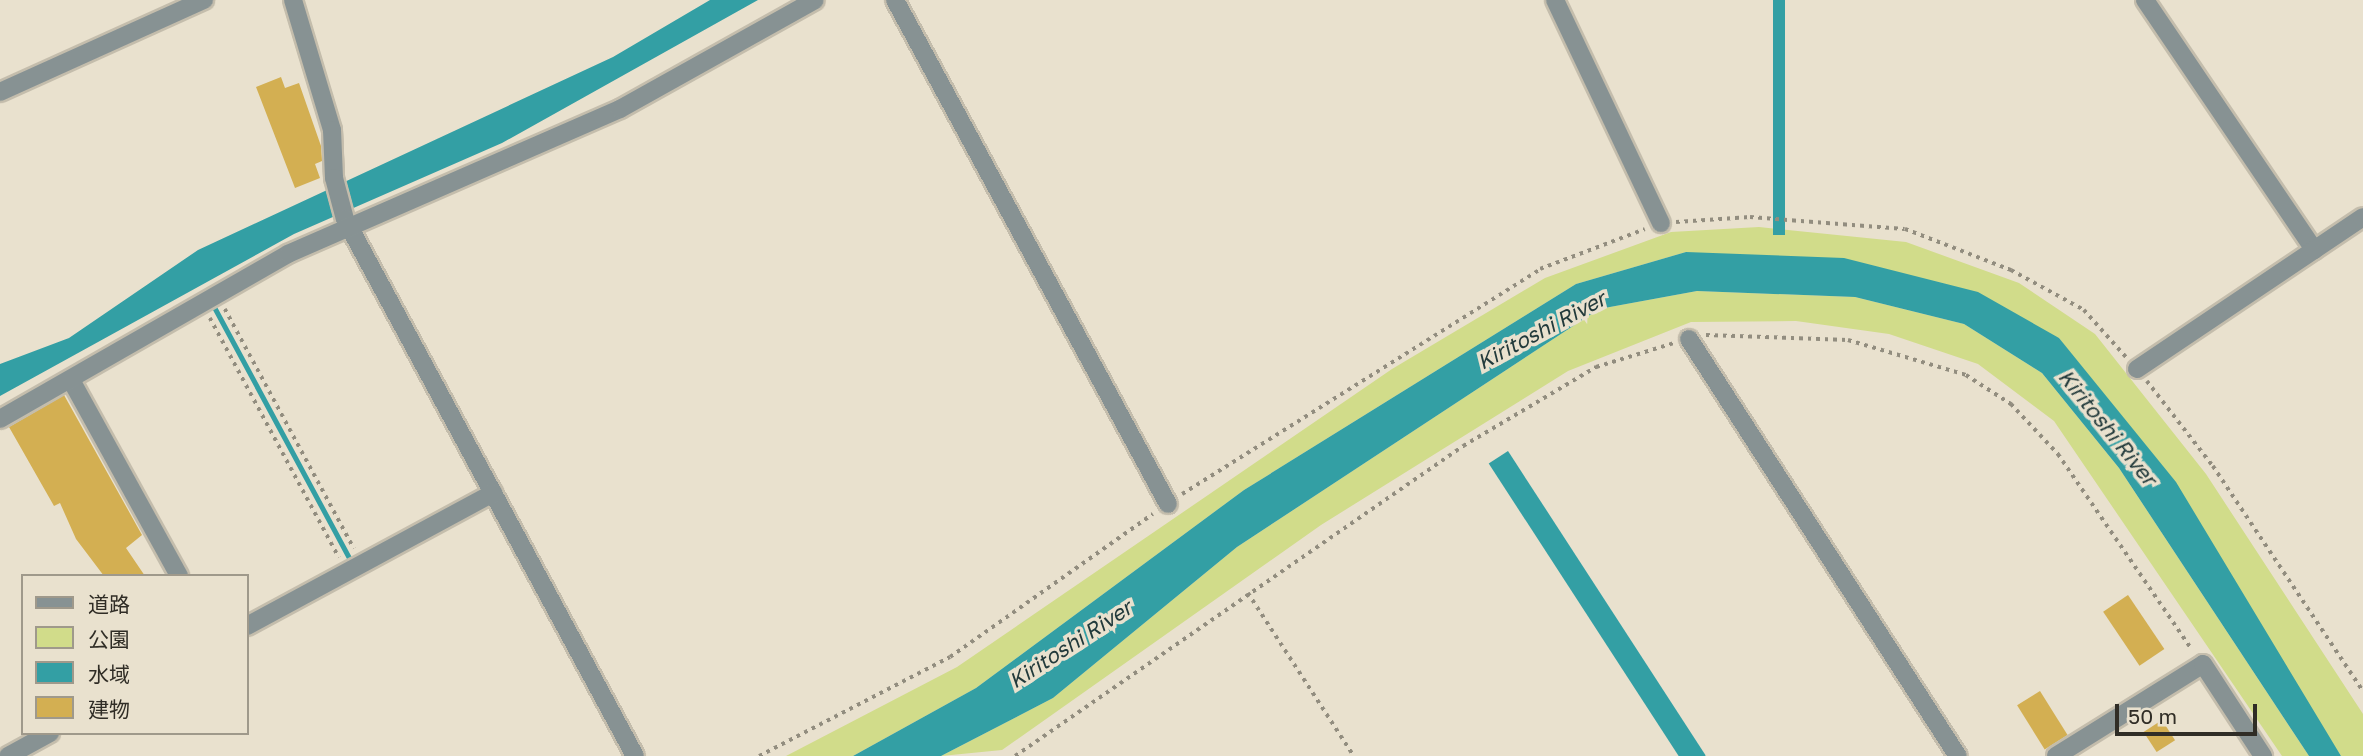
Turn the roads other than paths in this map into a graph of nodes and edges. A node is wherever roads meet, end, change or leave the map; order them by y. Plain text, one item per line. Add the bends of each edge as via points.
1 (204, 0) edge
2 (293, 0) edge
3 (815, 0) edge
4 (895, 0) edge
5 (1555, 0) edge
6 (2145, 0) edge
7 (0, 92) edge
8 (2363, 217) edge
9 (348, 223) junction
10 (1661, 223) road end
11 (2314, 250) junction
12 (1689, 339) road end
13 (2137, 369) road end
14 (71, 380) junction
15 (0, 419) edge
16 (493, 493) junction
17 (1168, 503) road end
18 (178, 574) edge
19 (248, 625) edge
20 (46, 735) edge
21 (8, 756) edge
22 (635, 756) edge
23 (1958, 756) edge
24 (2056, 756) edge
25 (2263, 756) edge

1 - 7 street
2 - 9 street via 332,130 334,178
3 - 9 street via 620,108
4 - 17 street
5 - 10 street
6 - 11 street
8 - 11 street
9 - 14 street
9 - 16 street
11 - 13 street
12 - 23 street
14 - 15 street
14 - 18 street
16 - 19 street
16 - 22 street
20 - 21 street
24 - 25 street via 2203,664

